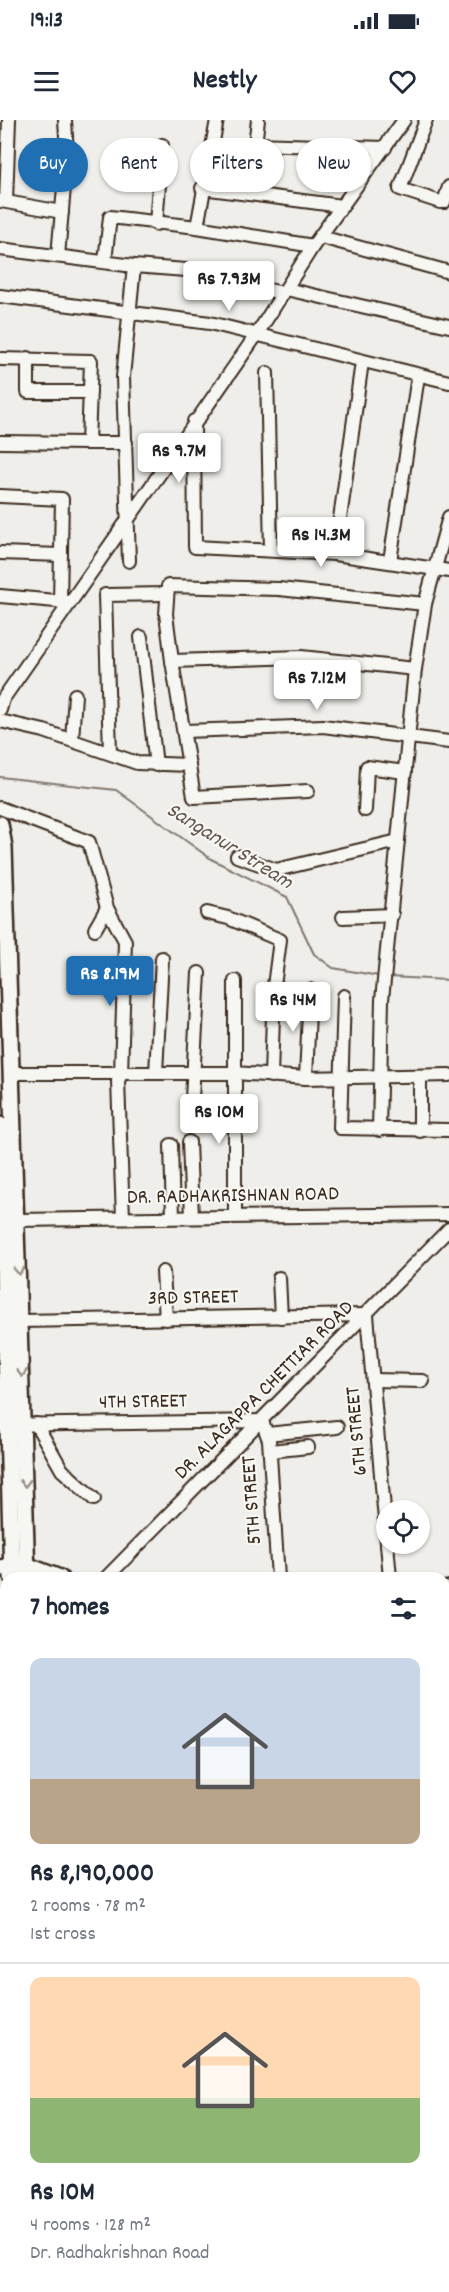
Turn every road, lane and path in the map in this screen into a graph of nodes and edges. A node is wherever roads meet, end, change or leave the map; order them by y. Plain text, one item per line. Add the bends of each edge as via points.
1 (9, 120) edge
2 (65, 120) edge
3 (217, 120) edge
4 (258, 120) edge
5 (404, 120) edge
6 (426, 120) edge
7 (213, 138) edge
8 (256, 138) edge
9 (284, 145) edge
10 (385, 148) junction
11 (449, 187) edge
12 (158, 192) edge
13 (201, 192) edge
14 (233, 192) edge
15 (249, 194) joint
16 (3, 201) edge
17 (342, 206) junction
18 (62, 212) junction
19 (156, 224) junction
20 (197, 227) junction
21 (317, 242) junction
22 (0, 249) edge
23 (58, 256) junction
24 (105, 261) junction
25 (134, 266) junction
26 (449, 272) edge
27 (285, 291) junction
28 (0, 296) edge
29 (129, 312) junction
30 (449, 326) edge
31 (257, 334) junction
32 (28, 358) junction
33 (0, 359) edge
34 (363, 362) junction
35 (267, 373) dead end
36 (418, 376) junction
37 (449, 382) edge
38 (90, 392) junction
39 (194, 421) junction
40 (0, 442) edge
41 (88, 443) junction
42 (126, 443) junction
43 (0, 496) edge
44 (449, 517) edge
45 (126, 520) junction
46 (271, 550) junction
47 (0, 554) edge
48 (335, 554) junction
49 (61, 555) junction
50 (129, 561) dead end
51 (390, 561) junction
52 (435, 568) junction
53 (449, 571) edge
54 (167, 594) junction
55 (0, 596) edge
56 (64, 602) junction
57 (425, 604) junction
58 (141, 637) dead end
59 (172, 661) junction
60 (415, 669) junction
61 (75, 695) dead end
62 (0, 710) edge
63 (0, 721) edge
64 (184, 731) junction
65 (408, 738) junction
66 (72, 740) junction
67 (449, 742) edge
68 (110, 752) junction
69 (156, 765) junction
70 (189, 765) junction
71 (405, 772) junction
72 (308, 791) dead end
73 (0, 808) edge
74 (365, 810) dead end
75 (0, 824) edge
76 (398, 840) junction
77 (2, 847) edge
78 (237, 856) dead end
79 (107, 908) junction
80 (207, 913) dead end
81 (392, 915) junction
82 (343, 917) dead end
83 (95, 928) dead end
84 (162, 958) dead end
85 (199, 973) dead end
86 (235, 981) dead end
87 (310, 990) dead end
88 (345, 996) dead end
89 (6, 1045) edge
90 (13, 1073) junction
91 (156, 1073) junction
92 (121, 1074) junction
93 (192, 1074) junction
94 (233, 1074) junction
95 (449, 1075) edge
96 (271, 1076) junction
97 (379, 1076) junction
98 (420, 1076) junction
99 (306, 1077) junction
100 (342, 1077) junction
101 (191, 1117) dead end
102 (0, 1125) edge
103 (379, 1130) junction
104 (449, 1130) edge
105 (420, 1131) junction
106 (0, 1134) edge
107 (189, 1142) dead end
108 (171, 1145) dead end
109 (449, 1214) edge
110 (235, 1216) junction
111 (173, 1217) junction
112 (192, 1217) junction
113 (123, 1218) junction
114 (7, 1220) edge
115 (449, 1229) edge
116 (163, 1272) dead end
117 (279, 1278) dead end
118 (367, 1315) junction
119 (281, 1317) junction
120 (166, 1319) junction
121 (9, 1322) edge
122 (373, 1380) junction
123 (423, 1381) dead end
124 (262, 1421) junction
125 (17, 1425) edge
126 (337, 1427) dead end
127 (267, 1434) junction
128 (308, 1448) dead end
129 (270, 1451) junction
130 (94, 1499) dead end
131 (383, 1500) edge
132 (388, 1554) edge
133 (15, 1572) edge
134 (112, 1572) edge
135 (278, 1572) edge
136 (389, 1572) edge

1 - 16 street
2 - 18 street via 67,153
3 - 7 street
4 - 8 street
5 - 10 street
6 - 11 street via 400,189 444,202
9 - 10 street
10 - 17 street
12 - 19 street
13 - 20 street
14 - 15 street
15 - 17 street
16 - 18 street
17 - 21 street
18 - 23 street
19 - 20 street
19 - 24 street via 110,217
20 - 21 street
21 - 26 street
21 - 27 street
22 - 23 street
23 - 24 street
24 - 25 street
25 - 27 street via 186,270
25 - 29 street
27 - 30 street
27 - 31 street
28 - 29 street
29 - 31 street
29 - 42 street via 123,377
31 - 34 street
31 - 39 street
32 - 33 street
32 - 38 street via 91,361
32 - 38 street via 28,392
34 - 36 street
34 - 48 street
35 - 46 street
36 - 37 street
36 - 51 street
38 - 41 street
39 - 45 street
39 - 46 street via 195,547
40 - 41 street
41 - 42 street
42 - 45 street
43 - 49 street via 62,499
44 - 52 street
45 - 50 street
45 - 56 street
46 - 48 street
47 - 49 street
48 - 51 street
49 - 56 street
51 - 52 street
52 - 53 street
52 - 57 street
54 - 57 street via 168,586 279,589
54 - 59 street
54 - 68 street via 105,595
55 - 56 street
56 - 62 street via 3,699
57 - 60 street
58 - 69 street
59 - 60 street via 301,657
59 - 64 street
60 - 65 street
61 - 66 street
63 - 66 street
64 - 65 street via 322,726
64 - 70 street
65 - 67 street
65 - 71 street
66 - 68 street
68 - 69 street via 137,763
69 - 70 street
70 - 72 street via 195,797
71 - 74 street via 367,767
71 - 76 street
73 - 79 street via 89,842
75 - 77 main road
76 - 78 street via 276,870
76 - 81 street
77 - 89 main road
79 - 83 street
79 - 92 street via 125,941
80 - 96 street via 280,940
81 - 82 street
81 - 97 street
84 - 91 street
85 - 93 street
86 - 94 street
87 - 99 street
88 - 100 street
89 - 90 main road
90 - 92 street
90 - 114 main road
91 - 92 street
91 - 93 street
92 - 113 street via 118,1102
93 - 94 street
93 - 101 street
94 - 96 street
94 - 110 street
95 - 98 street
96 - 99 street
97 - 98 street
97 - 100 street
97 - 103 street
98 - 105 street
99 - 100 street
100 - 103 street via 340,1128
102 - 106 main road
103 - 105 street
104 - 105 street
106 - 114 main road
107 - 112 street
108 - 111 street
109 - 110 street, DR. RADHAKRISHNAN ROAD
110 - 112 street, DR. RADHAKRISHNAN ROAD
111 - 112 street, DR. RADHAKRISHNAN ROAD
111 - 113 street, DR. RADHAKRISHNAN ROAD
113 - 114 street, DR. RADHAKRISHNAN ROAD
114 - 121 main road
115 - 118 street, DR. ALAGAPPA CHETTIAR ROAD
116 - 120 street
117 - 119 street
118 - 119 street, 3RD STREET
118 - 122 street, 6TH STREET
118 - 124 street, DR. ALAGAPPA CHETTIAR ROAD
119 - 120 street, 3RD STREET
120 - 121 street, 3RD STREET
121 - 125 main road
122 - 123 street
122 - 131 street, 6TH STREET
124 - 125 street, 4TH STREET
124 - 127 street, 5TH STREET
124 - 134 street, DR. ALAGAPPA CHETTIAR ROAD
125 - 130 street
125 - 133 main road
126 - 127 street
127 - 129 street, 5TH STREET
128 - 129 street
129 - 135 street, 5TH STREET
132 - 136 street, 6TH STREET

